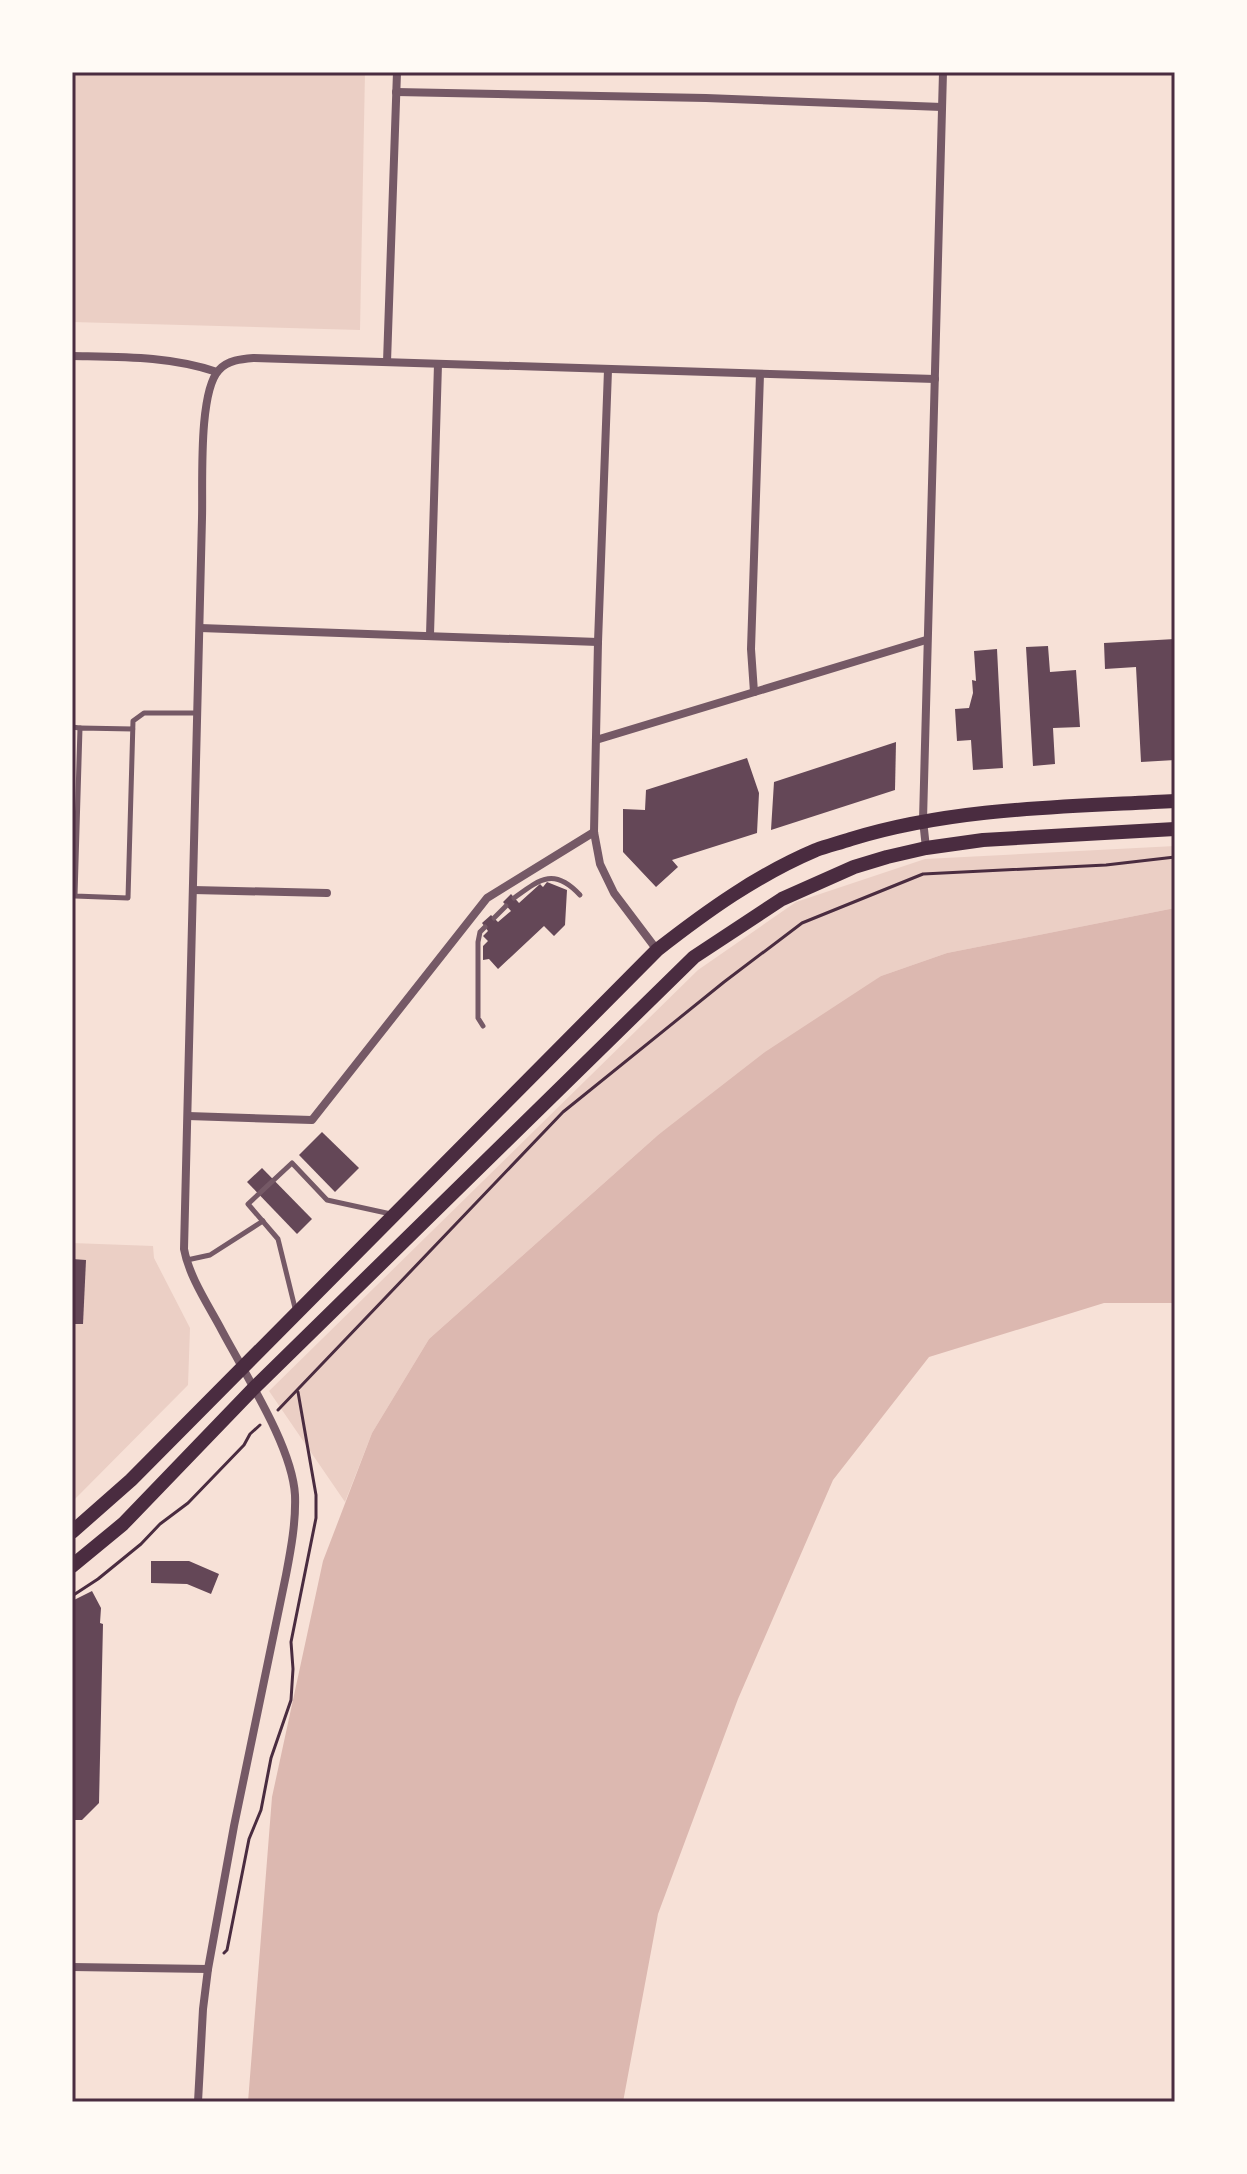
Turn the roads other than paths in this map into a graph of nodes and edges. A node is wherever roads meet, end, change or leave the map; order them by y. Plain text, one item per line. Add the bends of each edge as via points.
1 (397, 72) edge
2 (943, 72) edge
3 (396, 92) junction
4 (942, 107) junction
5 (72, 356) edge
6 (387, 362) junction
7 (438, 364) junction
8 (608, 370) junction
9 (217, 372) junction
10 (760, 374) junction
11 (935, 379) junction
12 (200, 628) junction
13 (430, 635) junction
14 (926, 640) junction
15 (598, 642) junction
16 (754, 692) junction
17 (198, 713) junction
18 (72, 727) edge
19 (80, 728) junction
20 (133, 729) junction
21 (596, 740) junction
22 (1175, 801) edge
23 (923, 820) junction
24 (1175, 829) edge
25 (594, 832) junction
26 (926, 848) junction
27 (193, 890) junction
28 (327, 893) dead end
29 (580, 895) dead end
30 (514, 898) dead end
31 (506, 906) dead end
32 (494, 918) dead end
33 (485, 927) dead end
34 (657, 950) junction
35 (483, 1026) dead end
36 (188, 1116) junction
37 (395, 1215) junction
38 (263, 1221) junction
39 (186, 1260) junction
40 (296, 1313) junction
41 (241, 1368) junction
42 (253, 1389) junction
43 (72, 1532) edge
44 (72, 1566) edge
45 (72, 1967) edge
46 (208, 1969) junction
47 (198, 2102) edge

1 - 3 street
2 - 4 street
3 - 4 street
3 - 6 street
4 - 11 street
5 - 9 street via 159,359
6 - 7 street
6 - 9 street via 244,358
7 - 8 street
7 - 13 street
8 - 10 street
8 - 15 street
9 - 12 street via 206,408
10 - 11 street
10 - 16 street
11 - 14 street
12 - 13 street
12 - 17 street
13 - 15 street
14 - 16 street
14 - 23 street
15 - 21 street
16 - 21 street
17 - 20 lane via 144,713 133,721
17 - 27 street
18 - 19 lane
19 - 20 lane
19 - 20 lane via 75,896 128,898
21 - 25 street
22 - 23 main road
23 - 26 street
23 - 34 main road via 818,850 756,880
24 - 26 main road
25 - 34 street via 600,864 614,893
25 - 36 street via 487,898 312,1120
26 - 42 main road via 854,867 782,899 694,957
27 - 28 street
27 - 36 street
29 - 30 lane via 552,877
31 - 32 lane
33 - 35 lane via 478,942 478,1018
34 - 37 main road
36 - 39 street
37 - 38 lane via 327,1200 292,1163 248,1204
37 - 40 main road
38 - 39 lane via 210,1255
38 - 40 lane via 278,1239
39 - 41 street
40 - 41 main road
41 - 42 street
41 - 43 main road
42 - 44 main road via 123,1524
42 - 46 street via 290,1466 295,1495 292,1540
45 - 46 street
46 - 47 street

